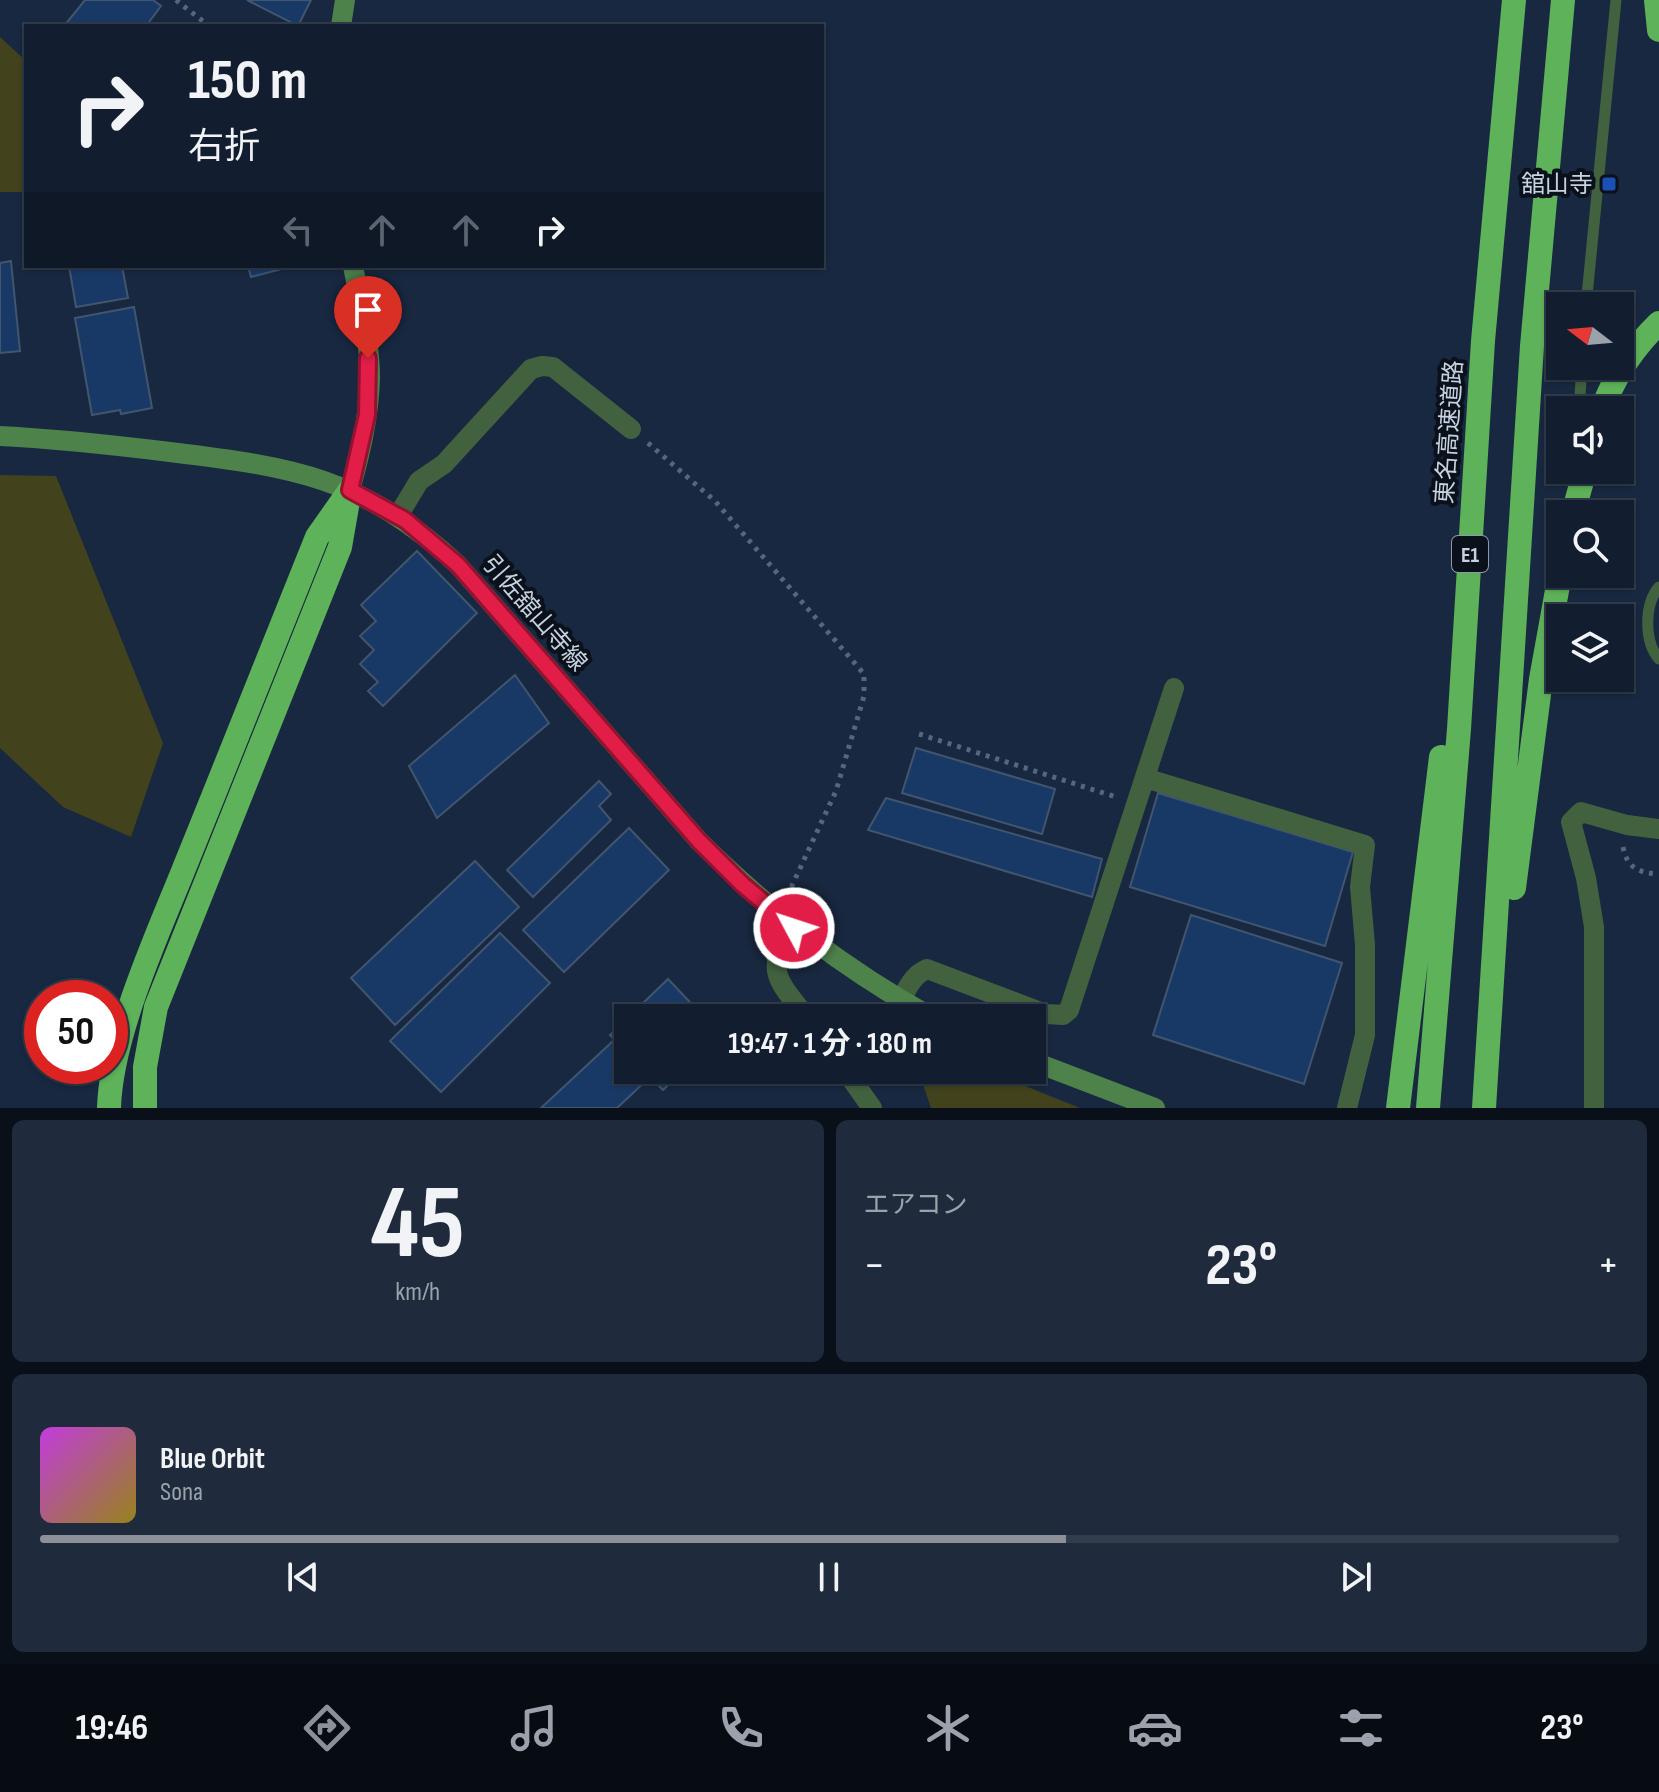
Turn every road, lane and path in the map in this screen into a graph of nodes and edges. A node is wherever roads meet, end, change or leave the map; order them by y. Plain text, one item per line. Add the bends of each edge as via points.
1 (176, 0) edge
2 (345, 0) edge
3 (1514, 0) edge
4 (1563, 0) edge
5 (1616, 0) edge
6 (1656, 0) edge
7 (206, 24) edge
8 (341, 24) edge
9 (1659, 30) edge
10 (353, 268) edge
11 (1587, 292) edge
12 (1659, 323) edge
13 (1609, 396) edge
14 (631, 429) joint
15 (0, 436) edge
16 (350, 490) junction
17 (1474, 490) junction
18 (398, 516) junction
19 (1659, 587) edge
20 (1557, 588) edge
21 (1659, 659) edge
22 (1174, 688) dead end
23 (919, 734) dead end
24 (1145, 778) junction
25 (1137, 804) junction
26 (1627, 825) junction
27 (1659, 829) edge
28 (1659, 874) edge
29 (773, 910) junction
30 (794, 928) junction
31 (901, 1000) junction
32 (796, 1004) edge
33 (908, 1004) edge
34 (1046, 1066) edge
35 (855, 1084) edge
36 (109, 1108) edge
37 (145, 1108) edge
38 (872, 1108) edge
39 (1155, 1108) edge
40 (1347, 1108) edge
41 (1398, 1108) edge
42 (1428, 1108) edge
43 (1485, 1108) edge
44 (1594, 1108) edge

1 - 7 path
2 - 8 main road
3 - 17 highway, 東名高速道路 / E1
4 - 43 highway, E1 via 1532,346
5 - 11 lane
6 - 9 highway
10 - 16 main road via 370,377
12 - 13 highway via 1637,346
14 - 18 street via 553,367 531,369 444,464 419,481
14 - 29 path via 715,501 864,674 864,696 831,804 788,893
15 - 16 main road, 引佐舘山寺線 via 243,461 311,475
16 - 18 main road, 引佐舘山寺線
16 - 36 highway via 317,537 158,932 122,1037
16 - 37 highway via 340,547 156,1007 145,1067
17 - 41 highway
17 - 42 highway, 東名高速道路 / E1
18 - 29 main road, 引佐舘山寺線 via 458,565 699,841
19 - 21 lane via 1648,614 1652,651
20 - 43 highway
22 - 24 street
23 - 25 path
24 - 25 street
24 - 40 street via 1365,845 1360,887 1365,1035
25 - 31 street via 1069,1010 1063,1015 1046,1014 927,969 912,980
26 - 27 street
26 - 28 path via 1623,850 1628,863 1639,872
26 - 44 street via 1581,812 1571,822 1594,927
29 - 30 main road, 引佐舘山寺線
30 - 31 main road, 引佐舘山寺線
30 - 32 street via 776,957 776,971
31 - 33 main road, 引佐舘山寺線
34 - 39 main road
35 - 38 street

